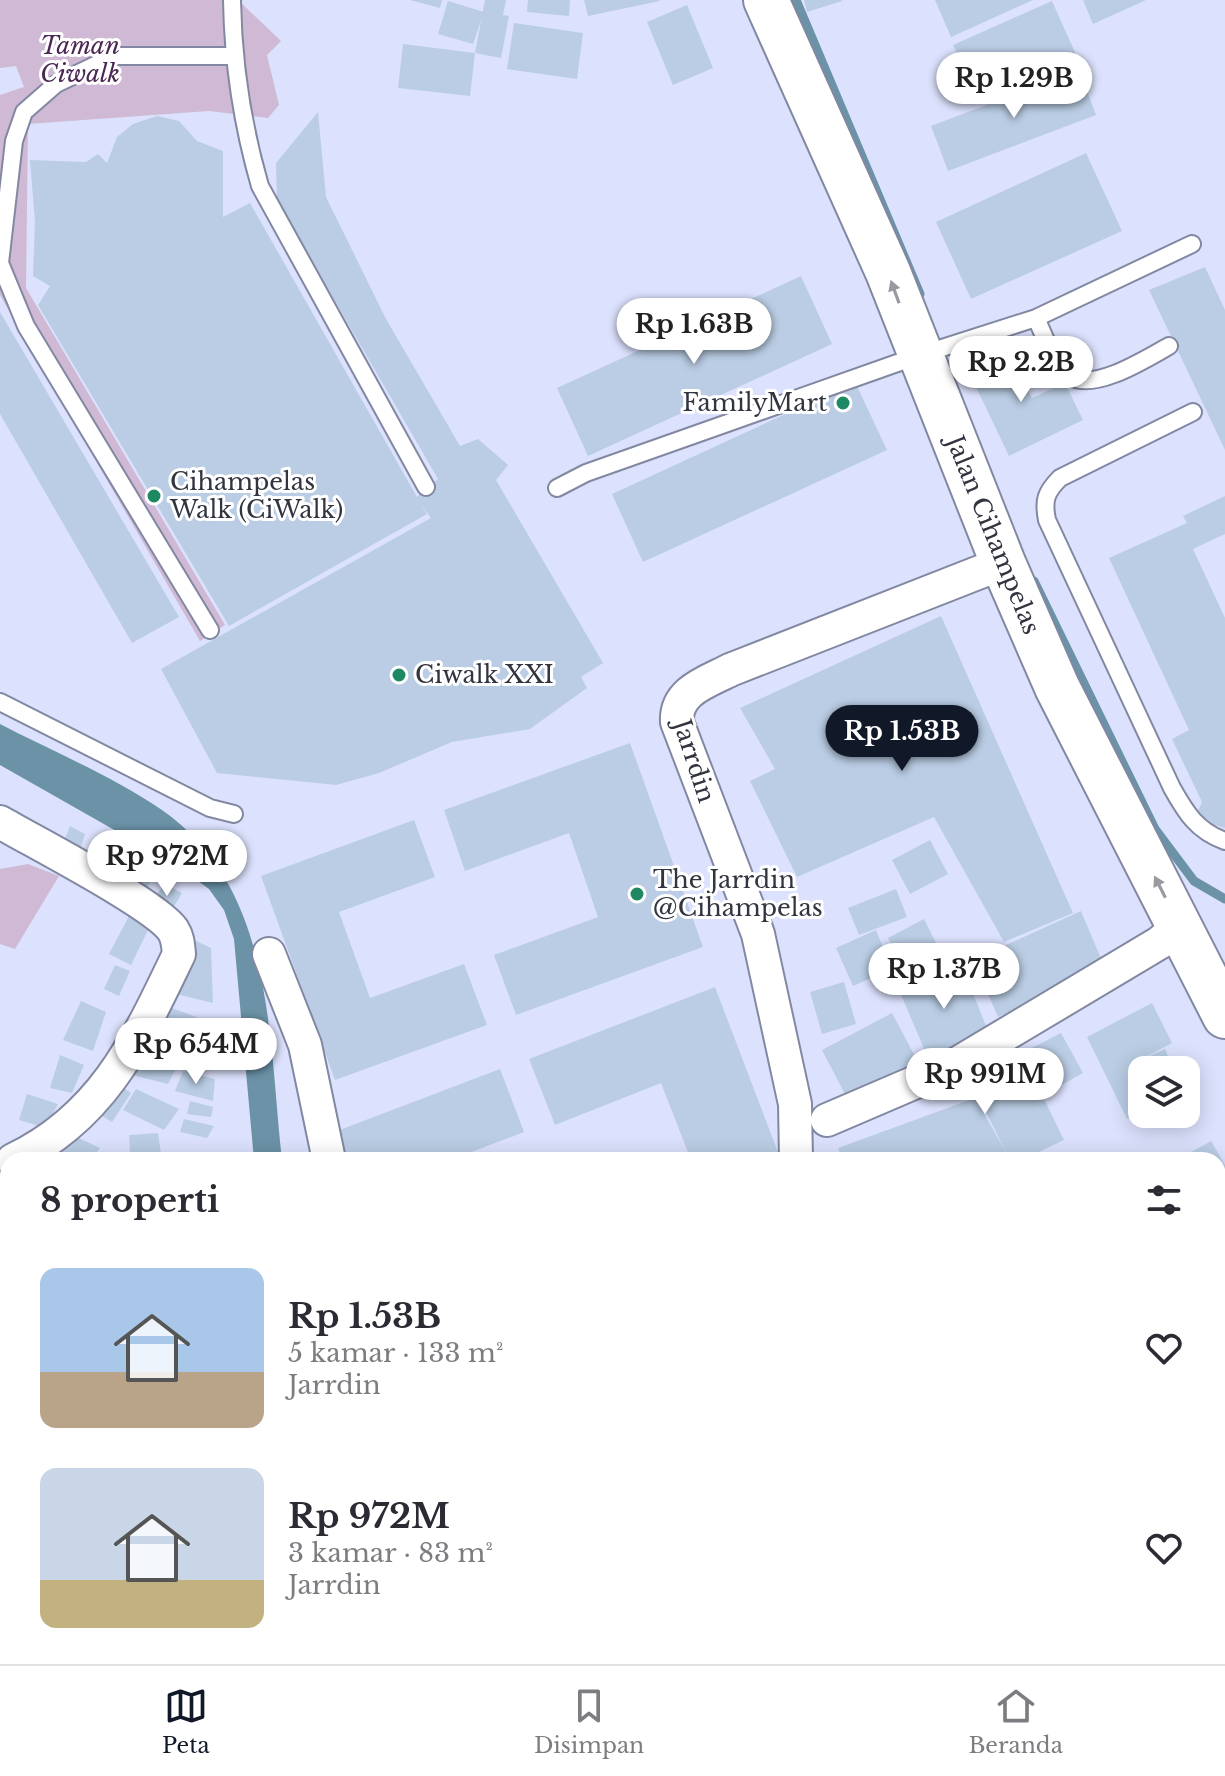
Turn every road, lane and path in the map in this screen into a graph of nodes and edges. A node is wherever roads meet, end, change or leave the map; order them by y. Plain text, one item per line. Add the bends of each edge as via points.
1 (232, 0) edge
2 (766, 0) edge
3 (233, 56) junction
4 (1192, 244) dead end
5 (1036, 318) junction
6 (1169, 346) dead end
7 (920, 355) junction
8 (1193, 412) dead end
9 (426, 487) dead end
10 (557, 488) dead end
11 (1003, 563) junction
12 (210, 630) dead end
13 (0, 702) edge
14 (234, 814) dead end
15 (0, 822) edge
16 (1225, 841) edge
17 (1180, 926) junction
18 (269, 954) dead end
19 (1219, 991) edge
20 (827, 1120) dead end
21 (26, 1152) edge
22 (327, 1152) edge
23 (796, 1152) edge

1 - 3 lane
7 -> 2 main road, Jalan Cihampelas
3 - 9 lane via 245,135 260,186
3 - 12 lane via 114,56 78,70 45,93 24,112 14,141 0,263 26,326
4 - 5 lane
5 - 6 lane via 1061,367 1083,380 1117,372
5 - 7 lane
7 - 10 lane via 586,473
7 - 11 main road, Jalan Cihampelas
8 - 16 lane via 1060,478 1043,504 1172,788 1189,817 1207,834
17 -> 11 main road, Jalan Cihampelas via 1057,687
11 - 23 street, Jarrdin via 730,670 691,690 676,710 758,934 795,1104
13 - 14 lane via 210,808
15 - 21 street via 145,908 172,928 178,940 179,954 125,1062 100,1096 57,1134
17 - 19 main road, Jalan Cihampelas
17 - 20 street via 953,1066
18 - 22 street via 305,1045

